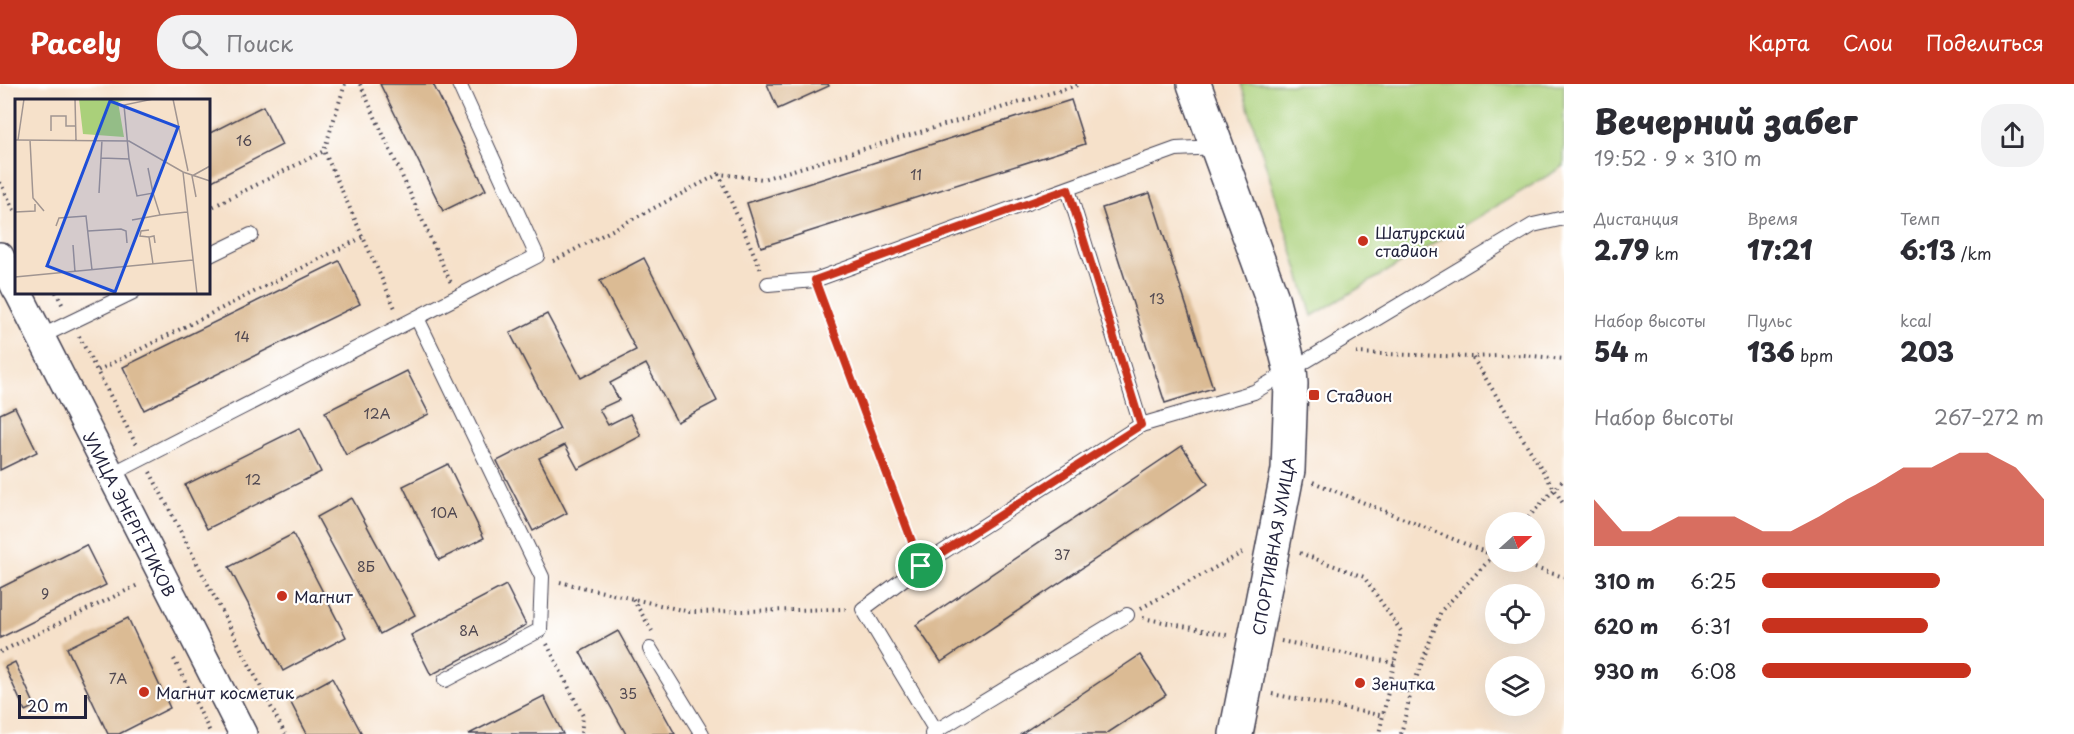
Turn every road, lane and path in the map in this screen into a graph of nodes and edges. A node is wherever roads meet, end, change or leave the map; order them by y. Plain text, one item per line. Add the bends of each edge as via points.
1 (345, 84) edge
2 (360, 84) edge
3 (459, 84) edge
4 (1081, 84) edge
5 (1194, 84) edge
6 (1217, 147) junction
7 (324, 151) junction
8 (0, 182) edge
9 (1068, 189) junction
10 (210, 208) edge
11 (15, 212) edge
12 (1564, 218) edge
13 (251, 235) dead end
14 (210, 255) edge
15 (0, 256) edge
16 (815, 280) junction
17 (768, 284) joint
18 (15, 287) edge
19 (18, 294) edge
20 (129, 294) edge
21 (457, 297) junction
22 (417, 318) junction
23 (403, 325) junction
24 (40, 337) junction
25 (1320, 351) junction
26 (1472, 357) junction
27 (1564, 359) edge
28 (1290, 368) junction
29 (1141, 425) junction
30 (110, 475) junction
31 (1564, 479) edge
32 (1307, 480) dead end
33 (1554, 489) junction
34 (1564, 505) edge
35 (1533, 512) edge
36 (1295, 551) dead end
37 (1485, 551) edge
38 (1242, 553) dead end
39 (1485, 565) edge
40 (921, 566) junction
41 (1545, 571) edge
42 (542, 577) junction
43 (1564, 577) edge
44 (138, 585) dead end
45 (632, 598) junction
46 (862, 609) junction
47 (1127, 615) junction
48 (540, 630) junction
49 (1227, 635) dead end
50 (1281, 640) dead end
51 (650, 650) joint
52 (0, 652) edge
53 (1394, 663) junction
54 (445, 680) dead end
55 (1389, 687) junction
56 (1411, 692) junction
57 (1271, 694) dead end
58 (1384, 716) junction
59 (934, 733) edge
60 (243, 734) edge
61 (581, 734) edge
62 (702, 734) edge
63 (1236, 734) edge
64 (1379, 734) edge
65 (1401, 734) edge

1 - 7 path
2 - 21 path
3 - 21 lane via 537,256
4 - 17 path via 763,178 719,174
5 - 6 street, СПОРТИВНАЯ УЛИЦА
6 - 9 lane via 1176,149
6 - 28 street, СПОРТИВНАЯ УЛИЦА via 1272,298
7 - 10 path
7 - 23 path
8 - 11 path
9 - 16 lane
9 - 29 lane
12 - 25 lane via 1533,225
13 - 14 lane
15 - 18 street, УЛИЦА ЭНЕРГЕТИКОВ
16 - 17 lane
16 - 40 path
19 - 24 street, УЛИЦА ЭНЕРГЕТИКОВ
20 - 24 lane
21 - 22 lane
22 - 23 lane
22 - 42 lane
23 - 30 lane
24 - 30 street, УЛИЦА ЭНЕРГЕТИКОВ
25 - 26 path
25 - 28 lane
26 - 27 path via 1524,355
26 - 33 path
28 - 29 lane via 1254,392
28 - 63 street, СПОРТИВНАЯ УЛИЦА via 1288,470
29 - 40 lane
30 - 60 street, УЛИЦА ЭНЕРГЕТИКОВ
31 - 33 path
32 - 37 path
33 - 34 path
33 - 35 path
36 - 53 path via 1364,577 1401,631
38 - 47 path
39 - 56 path via 1441,611
40 - 46 lane
41 - 43 path
42 - 45 path
42 - 48 lane
44 - 52 path
45 - 46 path via 690,612
45 - 51 path via 657,640
46 - 59 lane
47 - 49 path
47 - 59 lane
48 - 54 lane
48 - 61 path via 583,716
50 - 53 path
51 - 62 lane
53 - 55 path
55 - 56 path
55 - 58 path
56 - 65 path
57 - 58 path
58 - 64 path

